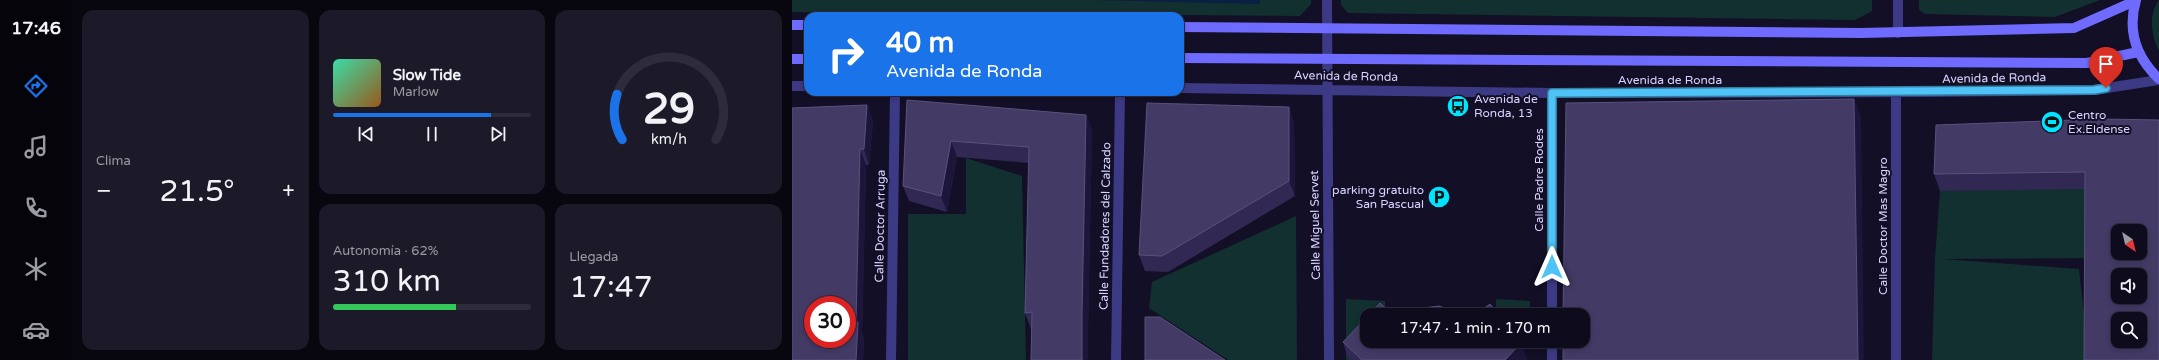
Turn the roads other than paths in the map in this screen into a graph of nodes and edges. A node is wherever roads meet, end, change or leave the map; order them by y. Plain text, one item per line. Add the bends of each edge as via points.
1 (1327, 0) edge
2 (1898, 0) edge
3 (2135, 0) edge
4 (792, 25) edge
5 (804, 25) edge
6 (1184, 27) edge
7 (1327, 28) junction
8 (1898, 33) junction
9 (2138, 52) junction
10 (1184, 58) edge
11 (792, 59) edge
12 (804, 59) edge
13 (1327, 60) junction
14 (2159, 79) edge
15 (792, 86) edge
16 (804, 86) edge
17 (1184, 88) edge
18 (1327, 89) junction
19 (1896, 92) junction
20 (1552, 93) junction
21 (895, 96) edge
22 (1120, 96) edge
23 (1552, 308) edge
24 (1552, 348) edge
25 (891, 360) edge
26 (1116, 360) edge
27 (1329, 360) edge
28 (1552, 360) edge
29 (1896, 360) edge

1 - 7 street, Calle Miguel Servet
2 - 8 street
3 - 8 street via 2074,28
3 - 9 street via 2132,36
4 - 5 street
6 - 7 street
7 - 8 street
7 - 13 street, Calle Miguel Servet
9 - 13 street, Avenida de Ronda via 2087,64
9 - 14 street via 2147,67
10 - 13 street, Avenida de Ronda
11 - 12 street
13 - 18 street, Calle Miguel Servet
14 - 19 street, Avenida de Ronda via 2094,90
15 - 16 street
17 - 18 street, Avenida de Ronda
18 - 20 street, Avenida de Ronda
18 - 27 street, Calle Miguel Servet
19 - 20 street, Avenida de Ronda
19 - 29 street, Calle Doctor Mas Magro
20 - 23 street, Calle Padre Rodes
21 - 25 street, Calle Doctor Arruga
22 - 26 street, Calle Fundadores del Calzado
24 - 28 street

